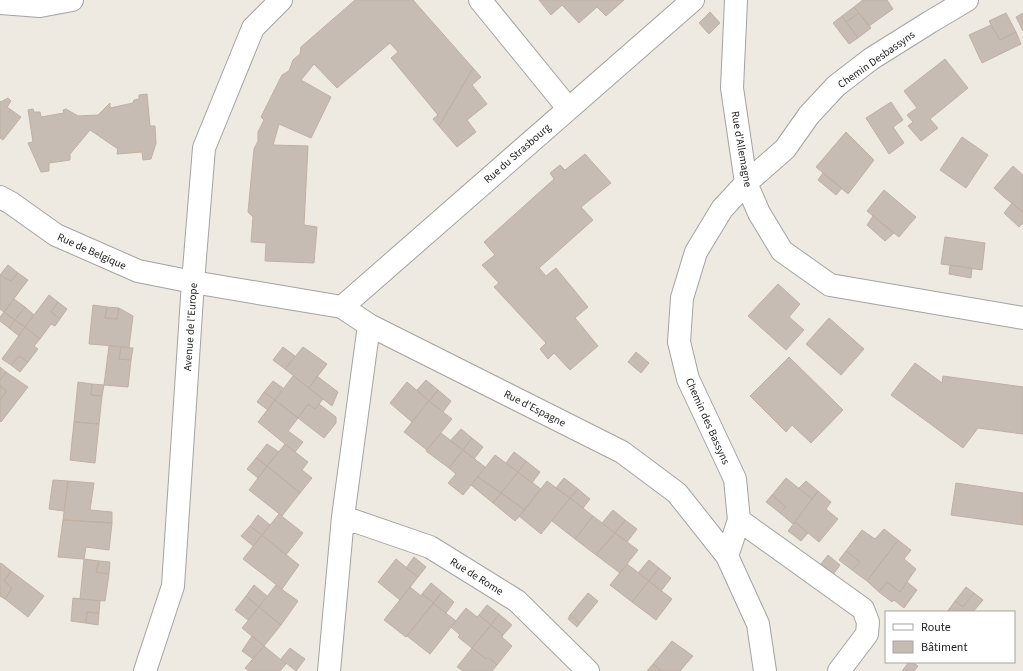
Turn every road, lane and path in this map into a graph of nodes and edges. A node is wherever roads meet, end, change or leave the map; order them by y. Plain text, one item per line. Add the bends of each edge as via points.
1 (72, 0) edge
2 (281, 0) edge
3 (480, 0) edge
4 (693, 0) edge
5 (736, 0) edge
6 (967, 0) edge
7 (0, 3) edge
8 (568, 108) junction
9 (746, 183) junction
10 (4, 206) edge
11 (193, 282) junction
12 (342, 307) junction
13 (1023, 318) edge
14 (369, 325) junction
15 (343, 517) junction
16 (739, 520) junction
17 (727, 556) junction
18 (145, 671) edge
19 (329, 671) edge
20 (588, 671) edge
21 (765, 671) edge
22 (839, 671) edge

1 - 7 street via 40,6
2 - 11 street, Avenue de l'Europe via 253,28 204,148
3 - 8 street
4 - 8 street, Rue du Strasbourg
5 - 9 street, Rue d'Allemagne via 732,88
6 - 9 street, Chemin Desbassyns via 871,59 836,86 809,115 785,148
8 - 12 street, Rue du Strasbourg
9 - 13 street, Rue d'Allemagne via 759,213 782,250 830,285
9 - 16 street, Chemin des Bassyns via 722,209 696,252 682,298 679,342 688,379 735,479
10 - 11 street, Rue de Belgique via 56,235 138,271
11 - 12 street, Rue d'Espagne
11 - 18 street, Avenue de l'Europe via 173,586
12 - 14 street, Rue d'Espagne
14 - 15 street
14 - 17 street, Rue d'Espagne via 622,452 677,493
15 - 19 street
15 - 20 street, Rue de Rome via 430,547 517,601
16 - 17 street, Chemin des Bassyns
16 - 22 street via 863,609 868,622 866,634
17 - 21 street, Rue d'Espagne via 758,624

